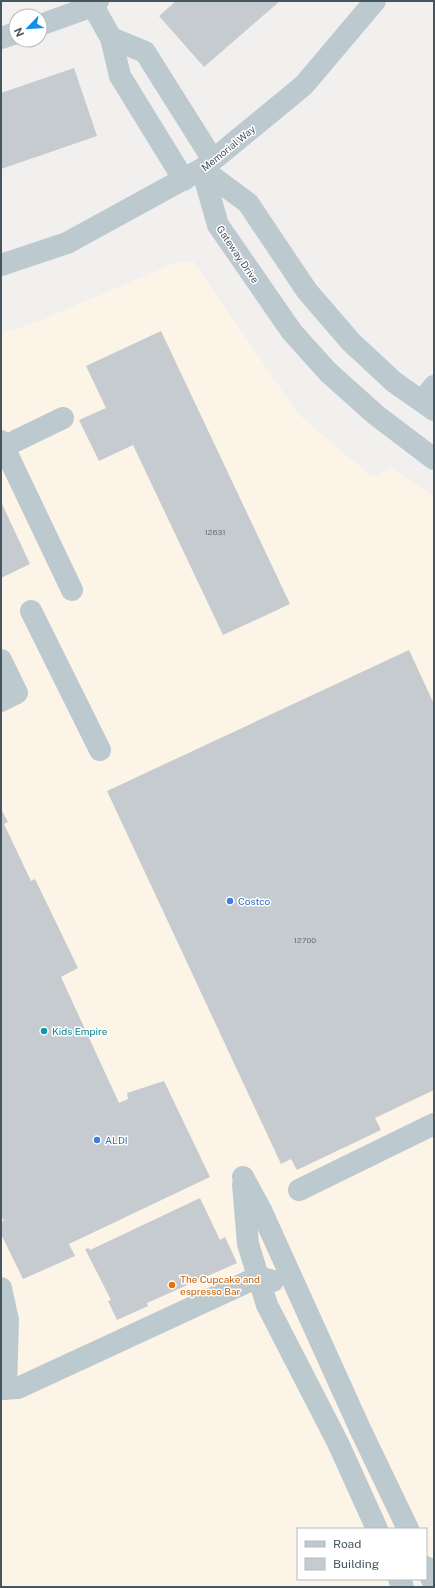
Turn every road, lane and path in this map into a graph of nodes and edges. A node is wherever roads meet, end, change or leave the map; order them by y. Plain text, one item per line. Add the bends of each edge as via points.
1 (375, 1) edge
2 (95, 4) edge
3 (48, 21) edge
4 (111, 38) junction
5 (200, 170) junction
6 (1, 265) edge
7 (430, 399) edge
8 (63, 418) dead end
9 (2, 445) edge
10 (434, 459) edge
11 (72, 590) dead end
12 (31, 612) dead end
13 (1, 660) edge
14 (1, 701) edge
15 (100, 750) dead end
16 (434, 1124) edge
17 (299, 1190) dead end
18 (258, 1276) junction
19 (1, 1288) edge
20 (297, 1288) junction
21 (3, 1389) edge
22 (377, 1528) edge
23 (408, 1528) edge
24 (427, 1569) edge
25 (434, 1584) edge

1 - 5 street, Memorial Way via 304,85
2 - 3 street
2 - 4 street
4 - 5 street via 120,76
4 - 5 street via 145,52
5 - 6 street, Memorial Way via 67,243
5 - 7 street via 248,203 307,291 351,342 394,382
5 - 10 street, Gateway Drive via 218,225 292,332 376,415
8 - 9 street
9 - 11 street
12 - 15 street
13 - 14 street via 17,694
16 - 17 street
18 - 20 street
18 - 20 street via 248,1244 243,1177
18 - 21 street via 18,1388
18 - 22 street via 267,1305 338,1443
19 - 21 street via 8,1320
20 - 23 street
24 - 25 street

